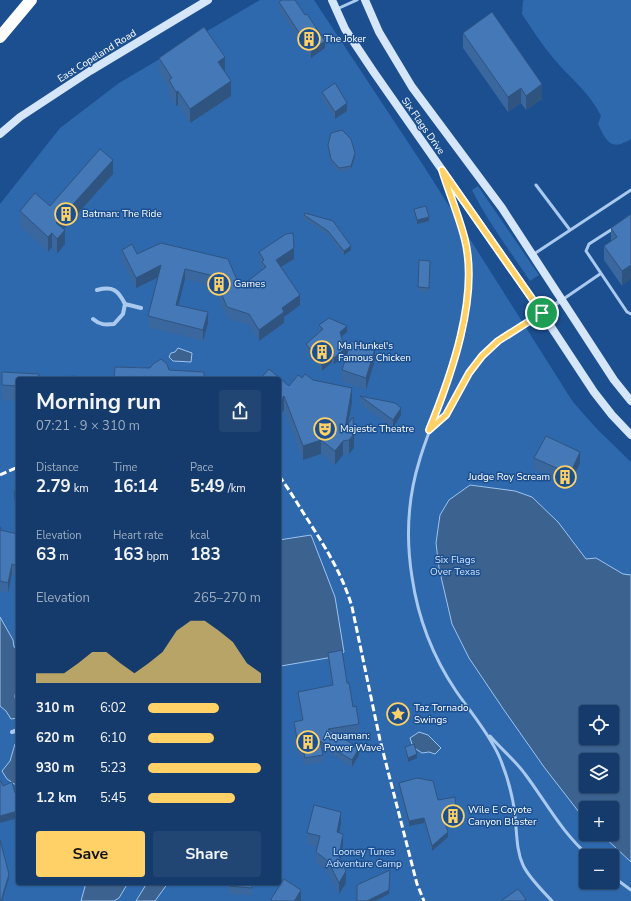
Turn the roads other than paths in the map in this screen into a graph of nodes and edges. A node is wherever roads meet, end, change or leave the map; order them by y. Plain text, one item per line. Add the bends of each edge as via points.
1 (31, 0) edge
2 (208, 0) edge
3 (332, 0) edge
4 (356, 0) edge
5 (365, 0) edge
6 (336, 10) junction
7 (0, 37) edge
8 (0, 134) edge
9 (442, 170) junction
10 (536, 185) dead end
11 (631, 190) edge
12 (619, 225) edge
13 (570, 230) junction
14 (532, 255) junction
15 (600, 274) junction
16 (97, 290) dead end
17 (562, 300) junction
18 (125, 304) junction
19 (141, 308) dead end
20 (542, 313) junction
21 (631, 314) edge
22 (93, 319) dead end
23 (631, 401) edge
24 (429, 430) junction
25 (631, 435) edge
26 (16, 731) edge
27 (485, 731) junction
28 (12, 732) dead end
29 (582, 849) edge
30 (619, 881) edge
31 (631, 890) edge
32 (552, 901) edge

1 - 7 highway
2 - 8 street, East Copeland Road via 90,71 20,117
3 - 6 street, Six Flags Drive
4 - 6 lane
5 - 14 street, Six Flags Drive via 379,32 412,87 502,208
6 - 9 street, Six Flags Drive via 369,65
9 - 20 street, Six Flags Drive
9 - 24 lane via 465,240 468,283 466,309 458,344
10 - 13 lane
11 - 13 lane
12 - 15 lane via 589,244 586,251
13 - 14 lane
14 - 17 street, Six Flags Drive
15 - 17 lane
15 - 21 lane
16 - 18 street via 107,287 115,290
17 - 20 street
17 - 23 street, Six Flags Drive via 614,380
18 - 19 street
18 - 22 street via 123,314 114,324 99,324
20 - 24 lane via 498,341 482,356 469,373 446,415
20 - 25 street, Six Flags Drive via 594,392
24 - 27 lane via 412,493 409,544 412,576 421,618 436,656 456,692
26 - 28 street
27 - 29 lane via 524,773 568,836
27 - 32 lane via 496,750 509,784 522,863
30 - 31 lane

